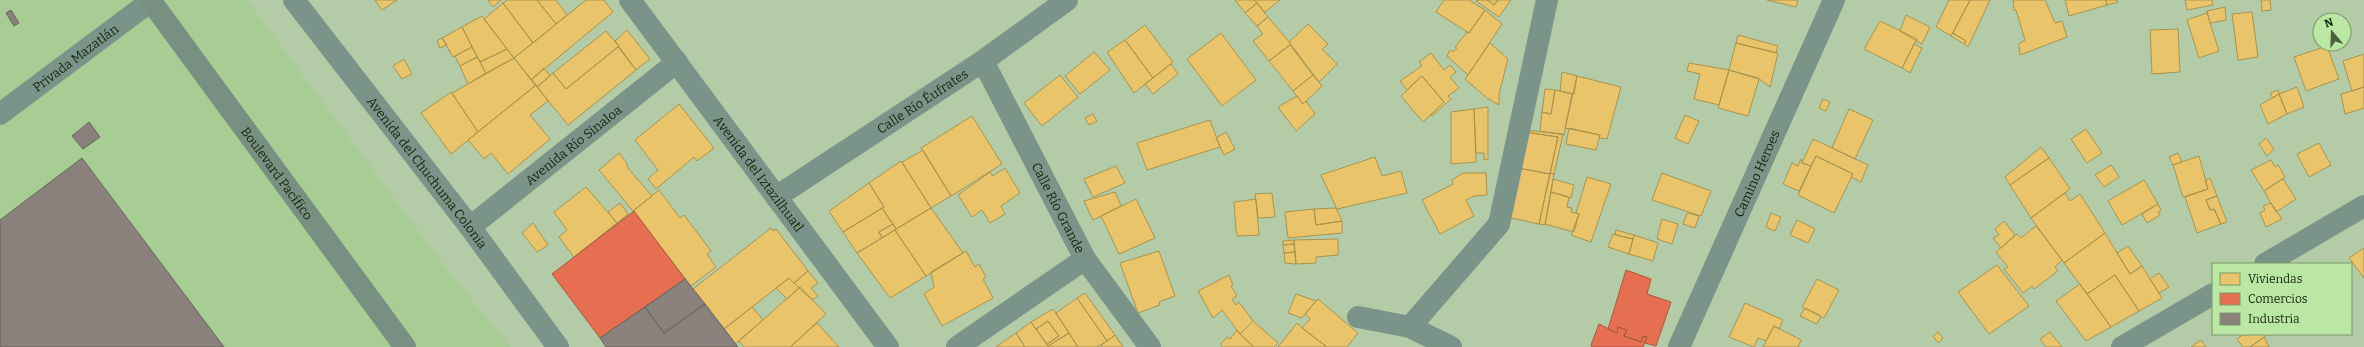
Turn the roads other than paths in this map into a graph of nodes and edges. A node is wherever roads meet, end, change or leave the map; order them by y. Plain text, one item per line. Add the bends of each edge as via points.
1 (294, 0) edge
2 (630, 0) edge
3 (1066, 0) edge
4 (1547, 0) edge
5 (1834, 0) edge
6 (150, 1) edge
7 (983, 61) junction
8 (677, 62) junction
9 (0, 114) edge
10 (776, 197) junction
11 (2364, 206) edge
12 (470, 227) junction
13 (1085, 259) junction
14 (2267, 263) edge
15 (2212, 295) edge
16 (1358, 317) dead end
17 (1410, 327) junction
18 (405, 347) edge
19 (558, 347) edge
20 (888, 347) edge
21 (957, 347) edge
22 (1150, 347) edge
23 (1451, 347) edge
24 (1679, 347) edge
25 (2122, 347) edge

1 - 12 street, Avenida del Chuchuma Colonia
2 - 8 street, Avenida del Iztazilhuatl
3 - 7 street, Calle Río Éufrates
4 - 17 street via 1499,224
5 - 24 street, Camino Heroes
6 - 9 street, Privada Mazatlán
6 - 18 main road, Boulevard Pacífico
7 - 10 street, Calle Río Éufrates
7 - 13 street, Calle Río Grande
8 - 10 street, Avenida del Iztazilhuatl
8 - 12 street, Avenida Río Sinaloa
10 - 20 street, Avenida del Iztazilhuatl
11 - 14 street
12 - 19 street, Avenida del Chuchuma Colonia
13 - 21 street, Calle Río Grande
13 - 22 street
15 - 25 street
16 - 17 street
17 - 23 street

